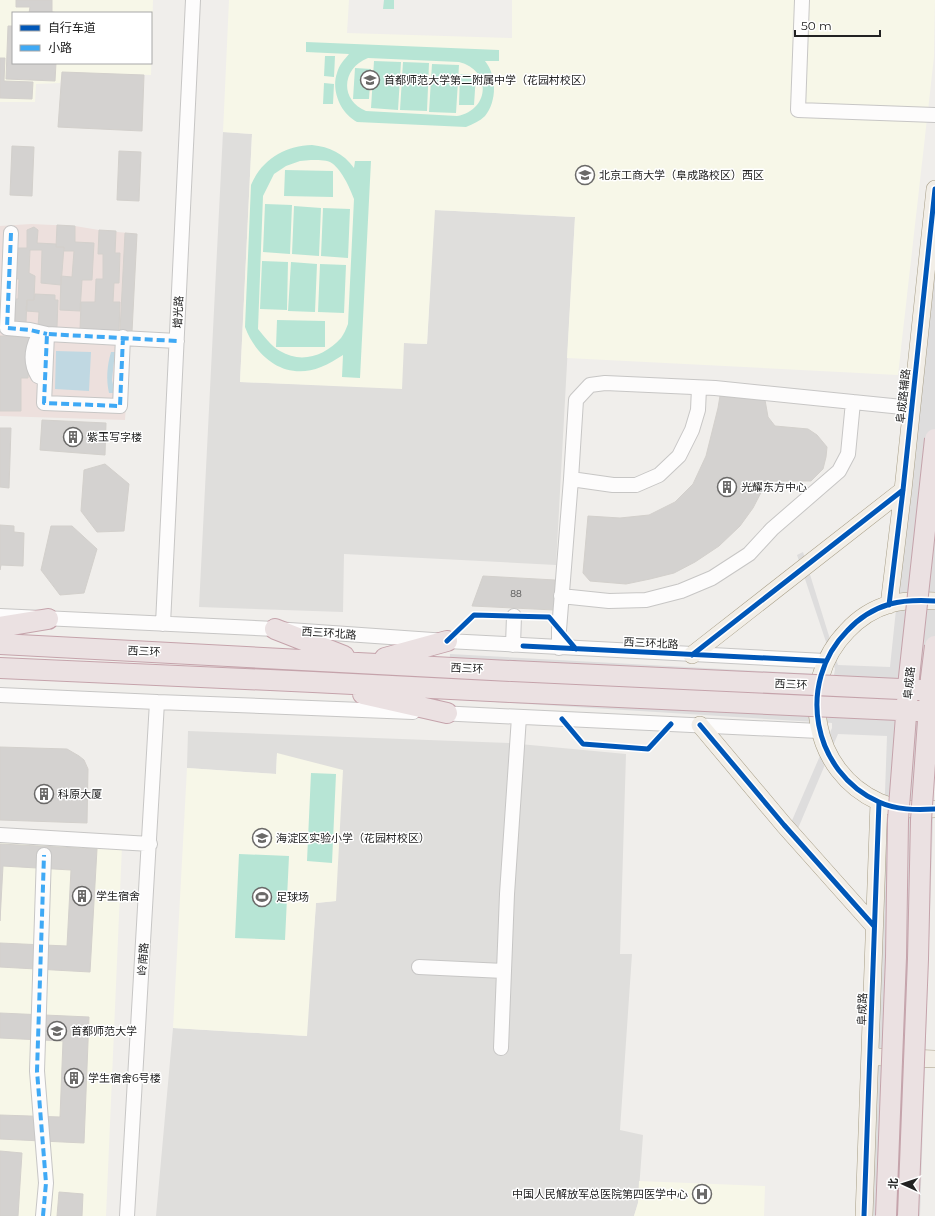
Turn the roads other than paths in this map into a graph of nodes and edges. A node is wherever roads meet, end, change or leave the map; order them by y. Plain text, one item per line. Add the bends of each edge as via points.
1 (193, 0) edge
2 (802, 0) edge
3 (935, 115) edge
4 (935, 189) edge
5 (11, 233) dead end
6 (46, 334) junction
7 (927, 335) edge
8 (123, 337) junction
9 (177, 341) junction
10 (699, 388) junction
11 (853, 402) junction
12 (912, 408) junction
13 (935, 439) edge
14 (571, 479) junction
15 (903, 490) junction
16 (561, 596) junction
17 (935, 601) edge
18 (889, 605) junction
19 (0, 616) edge
20 (514, 616) dead end
21 (48, 619) junction
22 (163, 624) junction
23 (0, 627) edge
24 (275, 629) junction
25 (447, 641) junction
26 (0, 644) edge
27 (513, 645) junction
28 (935, 646) edge
29 (559, 648) junction
30 (692, 655) junction
31 (825, 661) junction
32 (363, 662) junction
33 (0, 668) edge
34 (313, 682) junction
35 (935, 690) edge
36 (0, 695) edge
37 (157, 702) junction
38 (935, 711) edge
39 (447, 713) junction
40 (519, 717) junction
41 (700, 725) junction
42 (819, 731) junction
43 (879, 802) junction
44 (935, 809) edge
45 (0, 835) edge
46 (150, 844) junction
47 (44, 855) dead end
48 (876, 869) junction
49 (874, 926) junction
50 (419, 967) dead end
51 (504, 971) junction
52 (888, 1020) dead end
53 (501, 1048) dead end
54 (871, 1057) junction
55 (935, 1059) edge
56 (42, 1216) edge
57 (127, 1216) edge
58 (864, 1216) edge
59 (886, 1216) edge
60 (908, 1216) edge

1 - 9 street, 增光路
2 - 3 street via 798,110
4 - 7 main road, 阜成路辅路
5 - 6 street via 7,328
6 - 8 street
6 - 8 street via 44,403 120,406
7 - 12 main road, 阜成路辅路
8 - 9 street
9 - 22 street, 增光路
10 - 11 street
10 - 14 street via 698,410 692,430 679,456 659,475 636,485 612,485
10 - 14 street via 605,383 590,385 576,400
11 - 12 street
11 - 16 street via 848,454 839,471 772,529 748,554 712,578 680,591 646,600 609,601
12 - 15 main road, 阜成路辅路
13 - 59 highway, 阜成路, bridge via 909,677 898,820 896,957
14 - 16 street
15 - 18 main road, 阜成路辅路
15 - 30 main road
16 - 29 street
17 - 18 main road via 913,600
18 - 31 main road via 873,611 855,623 838,640
19 - 21 street, 西三环北路
20 - 27 street
21 - 22 street, 西三环北路
21 - 23 highway
22 - 24 street, 西三环北路
24 - 25 street, 西三环北路
24 - 32 highway
25 - 27 street, 西三环北路
25 - 32 highway
26 - 32 highway, 西三环
27 - 29 street, 西三环北路
28 - 60 highway, 阜成路, bridge via 921,820
29 - 30 street, 西三环北路
30 - 31 street, 西三环北路
31 - 42 main road via 816,698
32 - 35 highway, 西三环, bridge
33 - 34 highway, 西三环
34 - 38 highway, 西三环, bridge
34 - 39 highway
36 - 37 street
37 - 39 street
37 - 46 street, 岭南路
39 - 40 street
40 - 41 street
40 - 51 street
41 - 42 street
41 - 49 main road
42 - 43 main road via 828,755 844,777
43 - 44 main road via 898,808
43 - 48 main road, 阜成路
45 - 46 street
46 - 57 street, 岭南路
47 - 56 street via 37,1071 46,1183
48 - 49 main road, 阜成路
48 - 52 street via 893,870
49 - 54 main road, 阜成路
50 - 51 street
51 - 53 street
54 - 55 main road
54 - 58 main road, 阜成路

